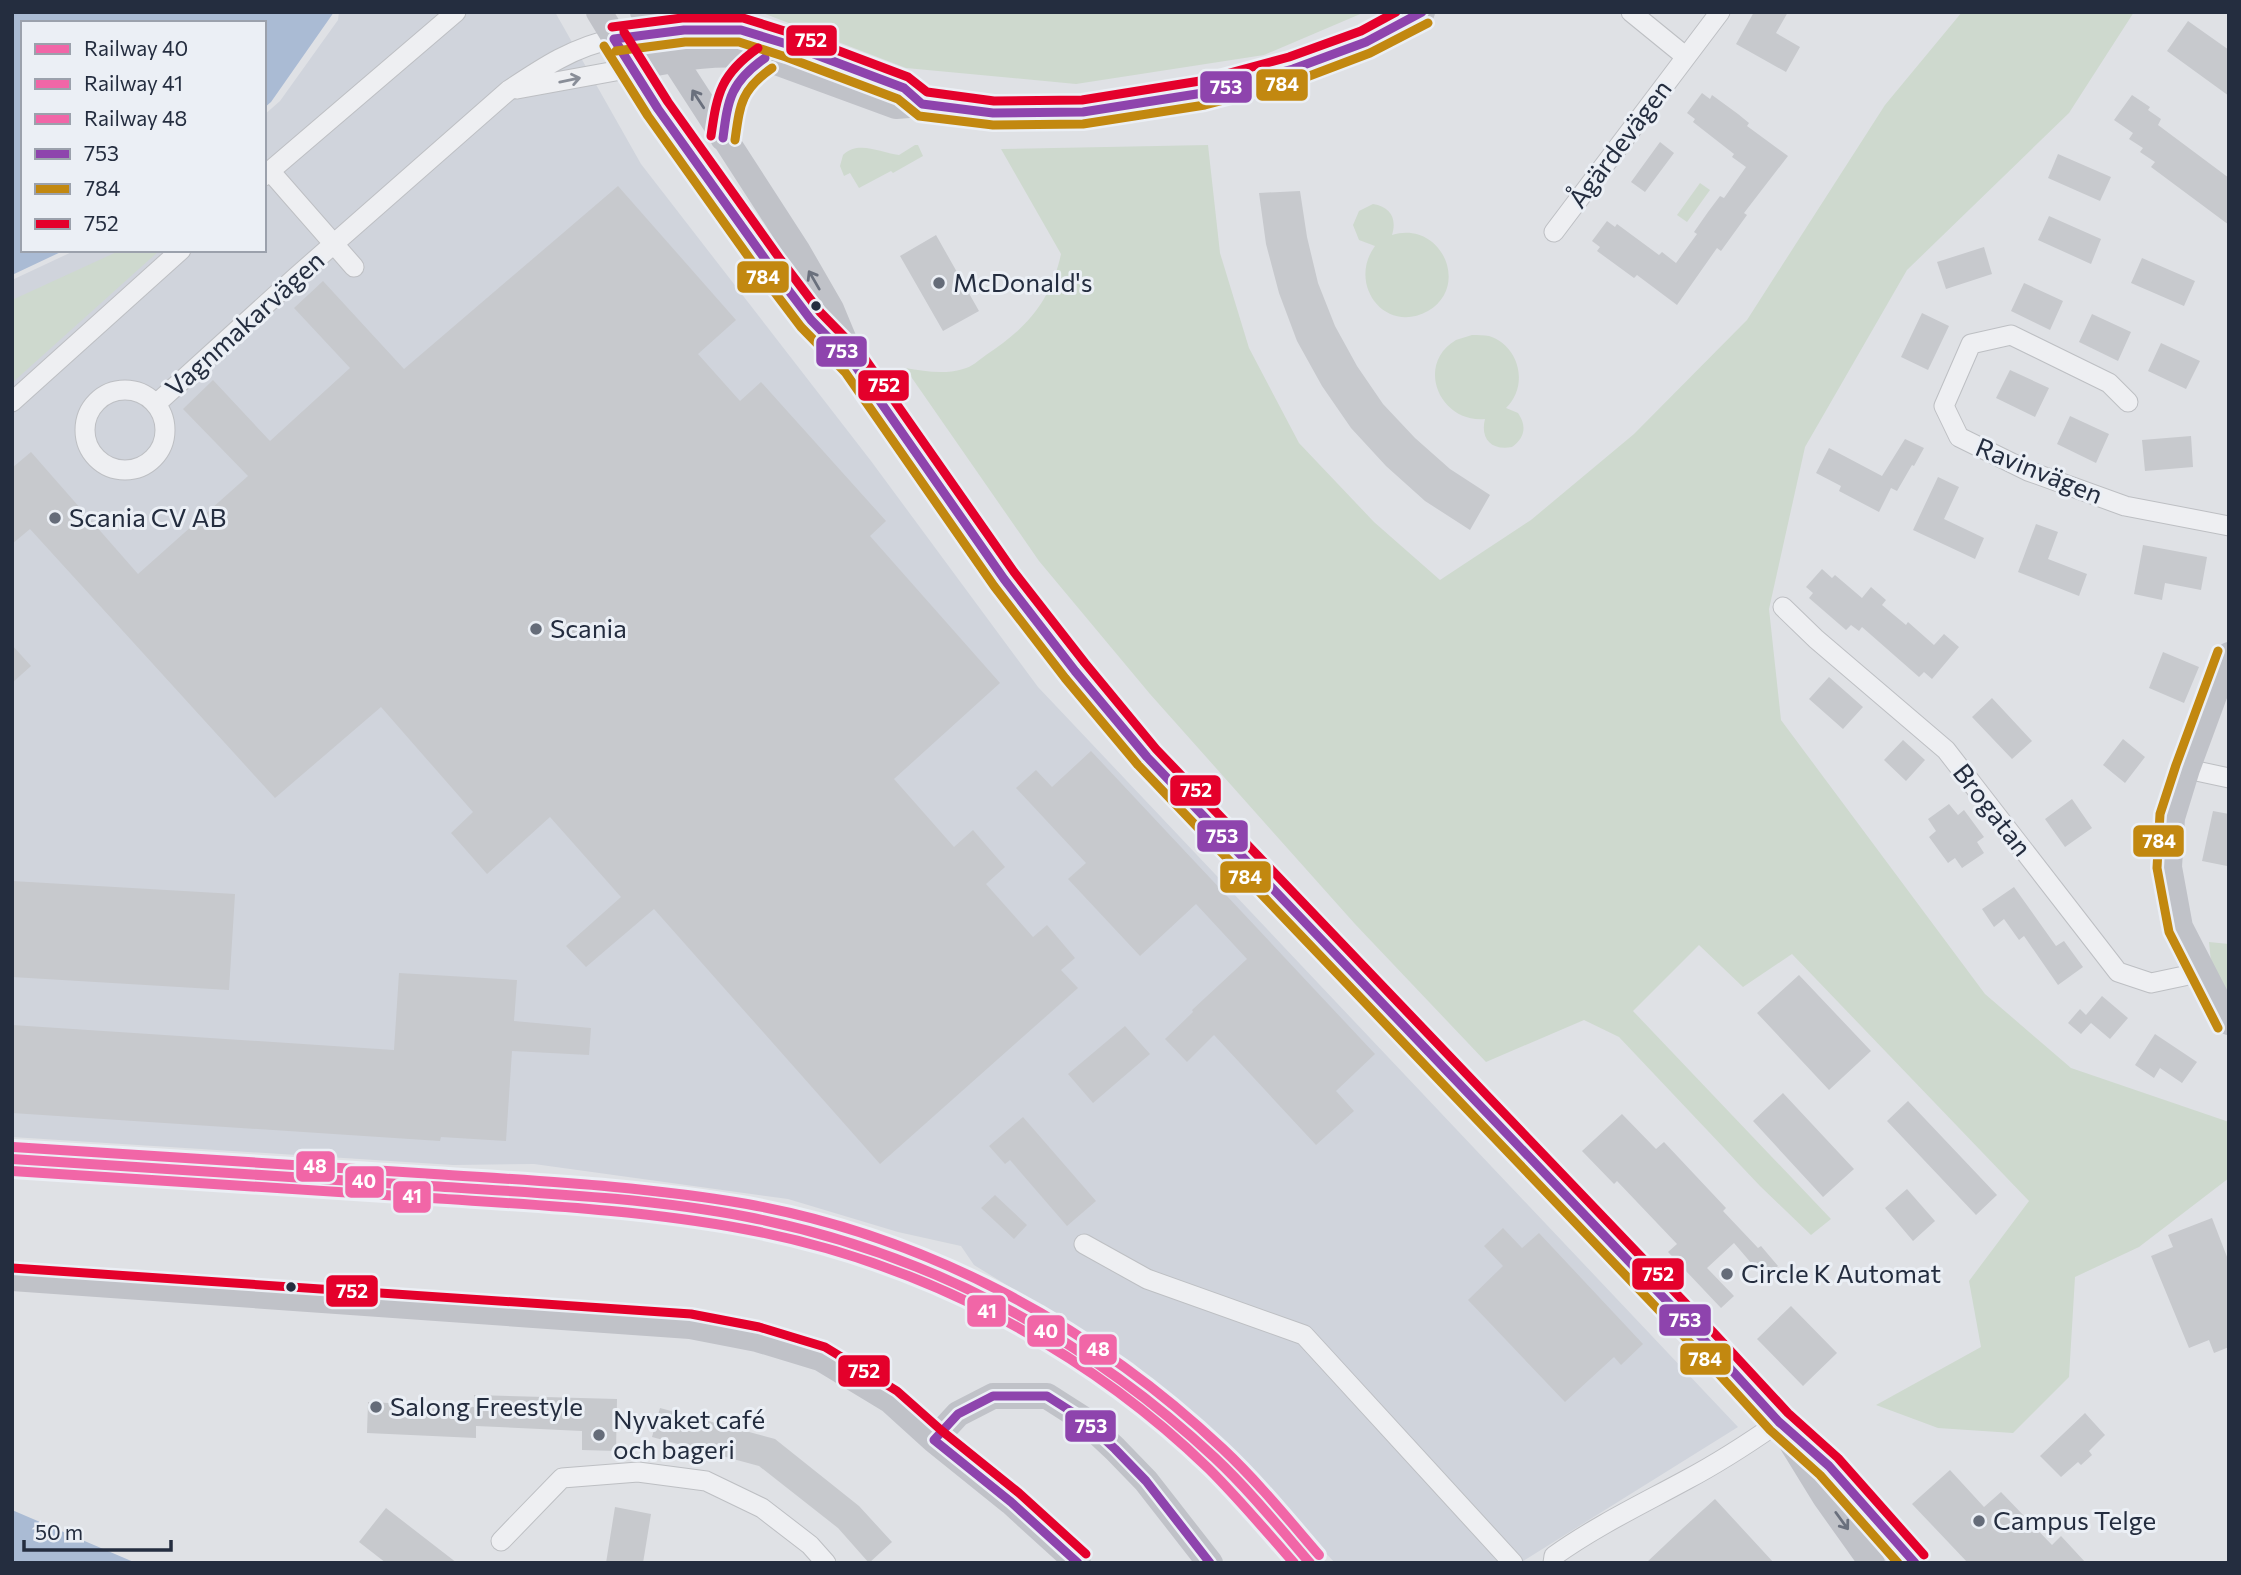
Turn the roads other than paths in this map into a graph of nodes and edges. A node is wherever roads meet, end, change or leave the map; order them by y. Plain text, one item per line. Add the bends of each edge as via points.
1 (456, 12) edge
2 (599, 12) edge
3 (1422, 12) edge
4 (1632, 12) edge
5 (1720, 12) edge
6 (649, 23) edge
7 (614, 39) junction
8 (1685, 56) junction
9 (765, 58) junction
10 (672, 60) junction
11 (632, 68) junction
12 (509, 90) junction
13 (922, 104) junction
14 (723, 138) junction
15 (267, 174) edge
16 (1554, 232) dead end
17 (333, 244) junction
18 (179, 252) edge
19 (354, 267) dead end
20 (854, 364) junction
21 (12, 402) edge
22 (2128, 402) dead end
23 (156, 404) junction
24 (2229, 526) edge
25 (1783, 607) dead end
26 (2229, 655) edge
27 (2187, 769) junction
28 (2229, 778) edge
29 (2201, 967) junction
30 (2229, 1021) edge
31 (1084, 1244) dead end
32 (14, 1279) edge
33 (1779, 1422) junction
34 (934, 1440) junction
35 (502, 1541) dead end
36 (826, 1563) edge
37 (1077, 1563) edge
38 (1210, 1563) edge
39 (1513, 1563) edge
40 (1553, 1563) edge
41 (1872, 1563) edge
42 (1915, 1563) edge

1 - 15 street, Vagnmakarvägen
2 - 7 main road
3 - 13 main road via 1366,42 1293,69 1203,93 1083,112 993,113
4 - 8 street, Ågärdevägen
5 - 8 street, Ågärdevägen
6 - 7 main road
6 - 10 main road
6 - 13 main road via 761,35 904,88
7 - 11 main road
7 - 12 street, Vagnmakarvägen via 586,45
8 - 16 street, Ågärdevägen
9 - 10 main road via 723,53
9 - 13 main road via 896,106
9 - 14 main road via 745,71 729,96
10 - 11 main road
14 -> 10 main road
12 -> 11 street
11 - 20 main road via 811,320
12 - 17 street, Vagnmakarvägen
20 -> 14 main road via 831,309 797,250
15 - 17 street, Vagnmakarvägen
17 - 19 street, Vagnmakarvägen
17 - 23 street, Vagnmakarvägen
18 - 21 street
20 - 33 main road via 1004,579 1147,757
22 - 24 street, Ravinvägen via 2109,383 2011,335 1971,345 1944,406 1959,438 2028,471 2125,506
23 - 23 street, Vagnmakarvägen via 166,428 164,442 149,463 124,470 99,461 86,439 85,425 97,401 120,390 146,395
25 - 29 street, Brogatan via 1946,750 2118,972 2151,983
26 - 27 main road
27 - 28 street
27 - 29 main road via 2172,818 2169,867 2180,927
29 - 30 main road
31 - 39 street via 1147,1279 1304,1335
32 - 34 main road via 690,1326 820,1358 891,1401
33 - 40 street via 1566,1547 1554,1556
33 -> 41 main road
33 - 42 main road via 1829,1466
34 - 37 main road
34 - 38 main road via 958,1413 993,1396 1046,1396 1083,1419 1115,1449
35 - 36 street via 562,1478 638,1472 706,1481 762,1508

